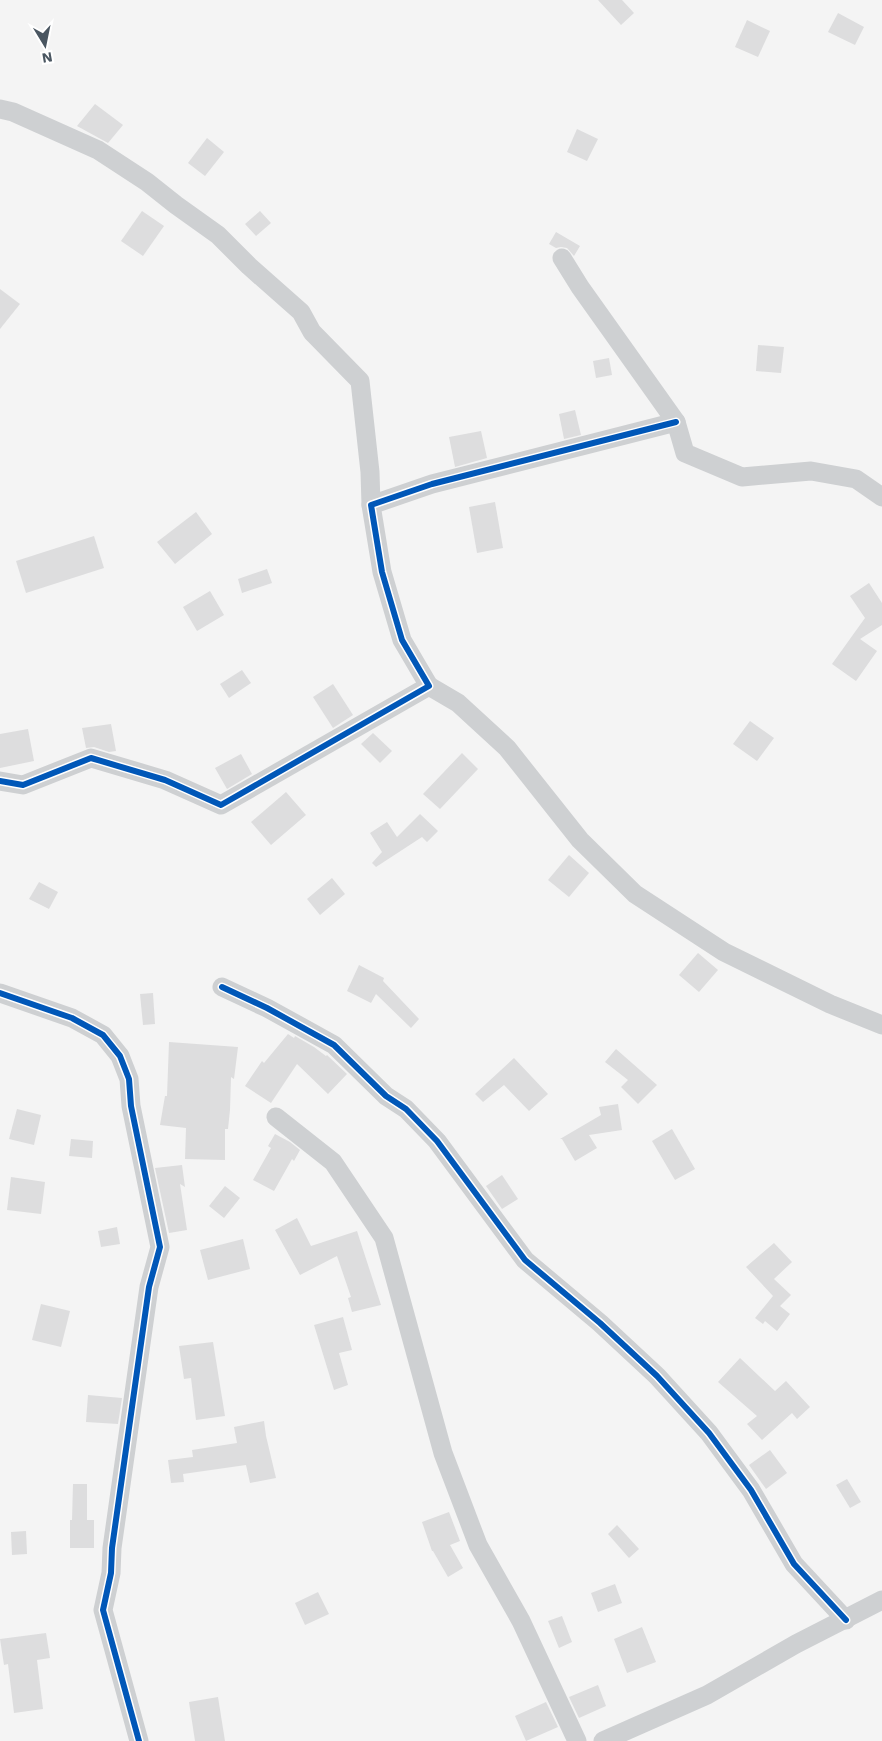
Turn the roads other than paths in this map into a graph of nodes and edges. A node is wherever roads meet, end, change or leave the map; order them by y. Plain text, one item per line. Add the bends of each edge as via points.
1 (0, 109) edge
2 (562, 258) dead end
3 (676, 422) junction
4 (882, 497) edge
5 (372, 506) junction
6 (429, 686) junction
7 (0, 781) edge
8 (222, 987) dead end
9 (0, 993) edge
10 (882, 1025) edge
11 (276, 1117) dead end
12 (882, 1600) edge
13 (846, 1620) junction
14 (139, 1741) edge
15 (577, 1741) edge
16 (603, 1741) edge

1 - 5 street via 98,150 147,182 218,235 301,312 312,332 360,382
2 - 3 street
3 - 4 street via 685,453 742,477 811,471 856,479
3 - 5 street via 432,484
5 - 6 street via 382,572 402,640
6 - 7 street via 221,805 165,780 91,758 23,785
6 - 10 street via 458,703 507,748 580,840 635,894 724,952 830,1004
8 - 13 street via 334,1045 386,1096 406,1109 437,1141 525,1260 650,1369 709,1432 751,1490 794,1564
9 - 14 street via 72,1018 103,1035 120,1056 129,1079 131,1106 160,1248 150,1286 111,1573 103,1610
11 - 15 street via 333,1162 384,1238 443,1453 478,1545 521,1621
12 - 13 street
13 - 16 street via 796,1644 707,1695

